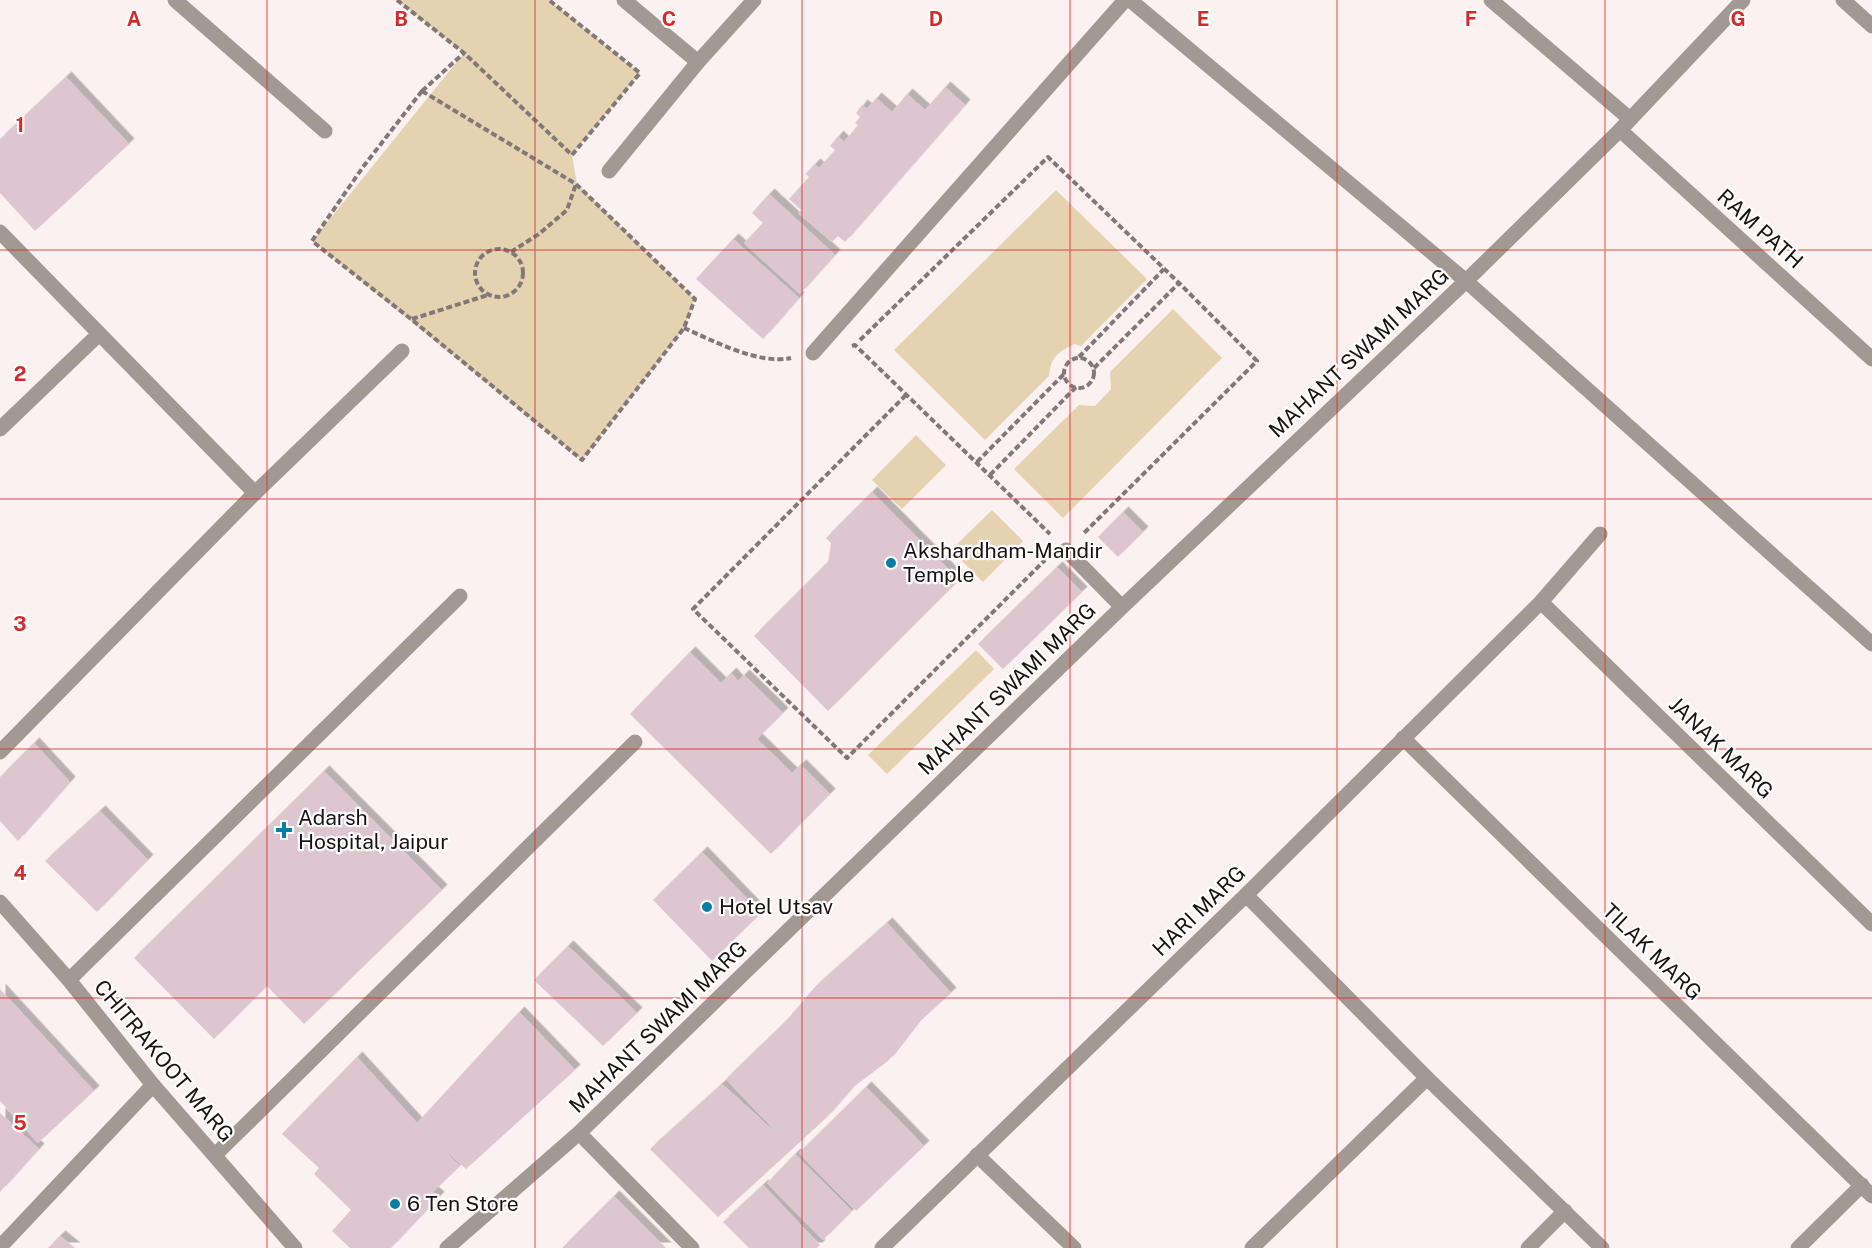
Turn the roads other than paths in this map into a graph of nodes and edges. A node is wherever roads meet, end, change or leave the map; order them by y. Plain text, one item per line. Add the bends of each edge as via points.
1 (175, 0) edge
2 (624, 0) edge
3 (754, 0) edge
4 (1125, 0) edge
5 (1130, 0) edge
6 (1491, 0) edge
7 (1743, 0) edge
8 (1843, 0) edge
9 (1872, 26) edge
10 (698, 62) junction
11 (1625, 125) junction
12 (325, 131) dead end
13 (609, 171) dead end
14 (0, 232) edge
15 (1466, 280) junction
16 (99, 334) junction
17 (402, 351) dead end
18 (813, 353) road end
19 (1872, 359) edge
20 (0, 429) edge
21 (255, 493) junction
22 (1600, 534) dead end
23 (1063, 548) road end
24 (460, 596) dead end
25 (1541, 602) junction
26 (1122, 607) junction
27 (1872, 644) edge
28 (1403, 738) junction
29 (635, 742) dead end
30 (0, 752) edge
31 (1246, 895) junction
32 (0, 902) edge
33 (1872, 924) edge
34 (69, 980) junction
35 (1427, 1078) junction
36 (153, 1085) junction
37 (579, 1133) junction
38 (215, 1155) junction
39 (976, 1155) junction
40 (1867, 1191) edge
41 (1565, 1211) junction
42 (0, 1247) edge
43 (295, 1248) edge
44 (447, 1248) edge
45 (692, 1248) edge
46 (882, 1248) edge
47 (1074, 1248) edge
48 (1252, 1248) edge
49 (1528, 1248) edge
50 (1602, 1248) edge
51 (1798, 1248) edge

1 - 12 street
2 - 10 street
3 - 10 street
4 - 18 street
5 - 15 street
6 - 11 street, RAM PATH
7 - 11 street, MAHANT SWAMI MARG
8 - 9 street
10 - 13 street
11 - 15 street, MAHANT SWAMI MARG
11 - 19 street, RAM PATH
14 - 16 street
15 - 26 street, MAHANT SWAMI MARG
15 - 27 street
16 - 20 street
16 - 21 street
17 - 21 street
21 - 30 street
22 - 25 street, HARI MARG
23 - 26 street
24 - 34 street
25 - 28 street, HARI MARG
25 - 33 street, JANAK MARG
26 - 37 street, MAHANT SWAMI MARG
28 - 31 street, HARI MARG
28 - 40 street, TILAK MARG
29 - 38 street
31 - 35 street
31 - 39 street, HARI MARG
32 - 34 street, CHITRAKOOT MARG
34 - 36 street, CHITRAKOOT MARG
35 - 41 street
35 - 48 street
36 - 38 street, CHITRAKOOT MARG
36 - 42 street
37 - 44 street, MAHANT SWAMI MARG
37 - 45 street
38 - 43 street, CHITRAKOOT MARG
39 - 46 street, HARI MARG
39 - 47 street
40 - 51 street
41 - 49 street
41 - 50 street

